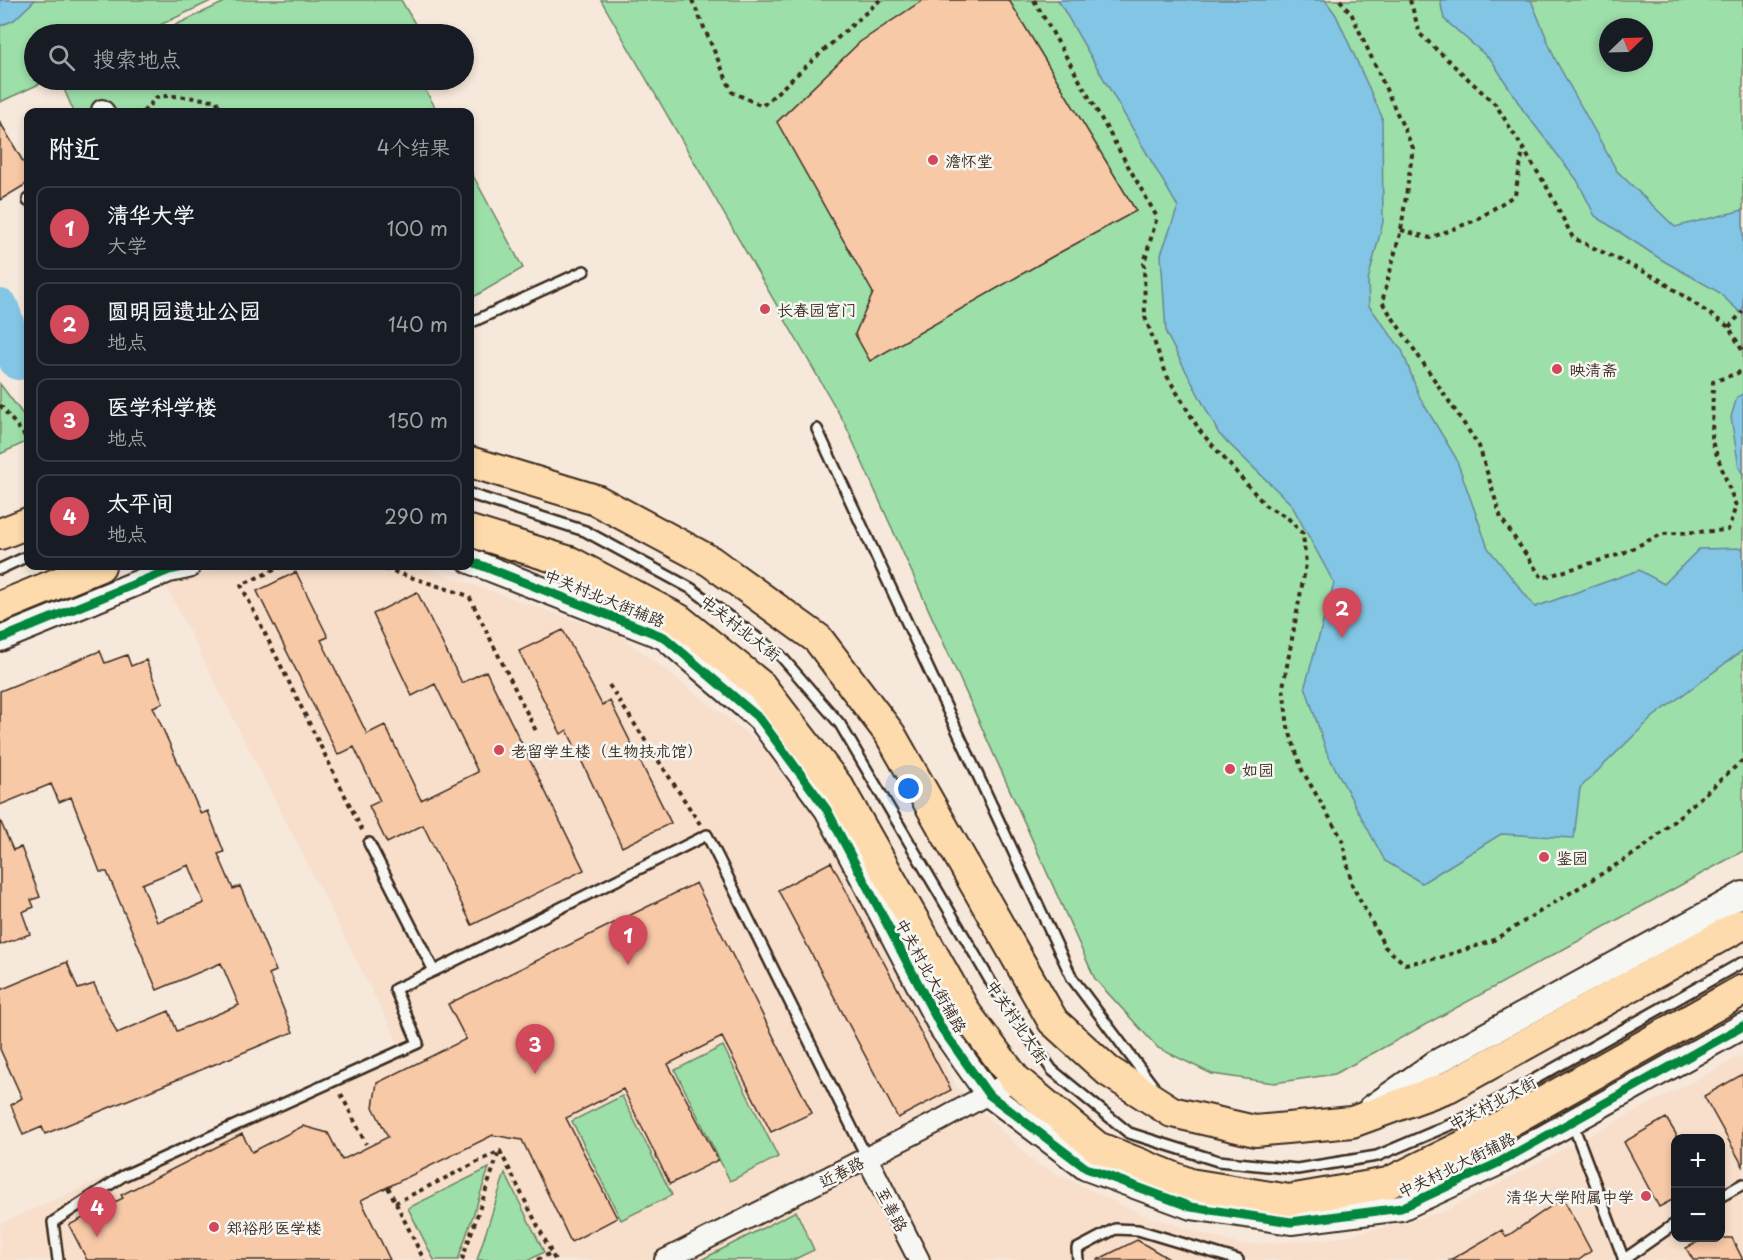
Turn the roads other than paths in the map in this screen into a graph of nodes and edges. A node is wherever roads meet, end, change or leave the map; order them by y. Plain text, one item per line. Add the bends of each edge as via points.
1 (584, 271) dead end
2 (474, 321) edge
3 (817, 429) dead end
4 (474, 463) edge
5 (474, 495) edge
6 (24, 525) edge
7 (474, 532) edge
8 (0, 534) edge
9 (24, 558) edge
10 (474, 563) edge
11 (0, 569) edge
12 (90, 570) edge
13 (169, 570) edge
14 (0, 607) edge
15 (0, 639) edge
16 (369, 843) road end
17 (1743, 894) edge
18 (1743, 924) edge
19 (1743, 962) edge
20 (434, 970) junction
21 (1742, 994) edge
22 (1743, 1026) edge
23 (1015, 1079) junction
24 (988, 1094) junction
25 (1172, 1112) junction
26 (1571, 1120) junction
27 (1352, 1122) junction
28 (867, 1158) junction
29 (1743, 1184) edge
30 (1725, 1194) edge
31 (1671, 1227) edge
32 (58, 1260) edge
33 (665, 1260) edge
34 (919, 1260) edge
35 (1078, 1260) edge
36 (1238, 1260) edge
37 (1624, 1260) edge

1 - 2 lane
3 - 25 lane via 1072,978
4 - 25 main road, 中关村北大街 via 596,500 710,561 818,639 890,734 1053,1021 1108,1071
5 - 19 lane, 中关村北大街 via 585,531 692,589 780,655 840,724 995,989 1052,1070 1129,1133 1218,1161 1297,1168 1377,1156 1464,1119
6 - 8 main road
7 - 23 main road, 中关村北大街 via 570,562 678,619 761,686 839,788 967,1015
9 - 11 lane
10 - 24 street, 中关村北大街辅路 via 664,637 760,718 827,810 942,1029
12 - 14 main road
13 - 15 street
16 - 20 lane
17 - 27 street via 1435,1062
18 - 27 main road, 中关村北大街 via 1448,1087
20 - 28 lane via 707,835
20 - 32 lane via 395,989 418,1044 123,1176 53,1222
21 - 23 main road, 中关村北大街 via 1478,1139 1388,1183 1288,1200 1190,1184 1097,1147
22 - 26 street, 中关村北大街辅路
23 - 24 street, 近春路
24 - 26 street, 中关村北大街辅路 via 1086,1168 1191,1208 1291,1222 1401,1208 1498,1163
24 - 28 street, 近春路
25 - 27 main road, 中关村北大街 via 1255,1131
26 - 37 lane
28 - 33 street, 近春路
28 - 34 street, 至善路
29 - 30 lane
31 - 37 lane
35 - 36 lane via 1077,1248 1115,1229 1138,1230

